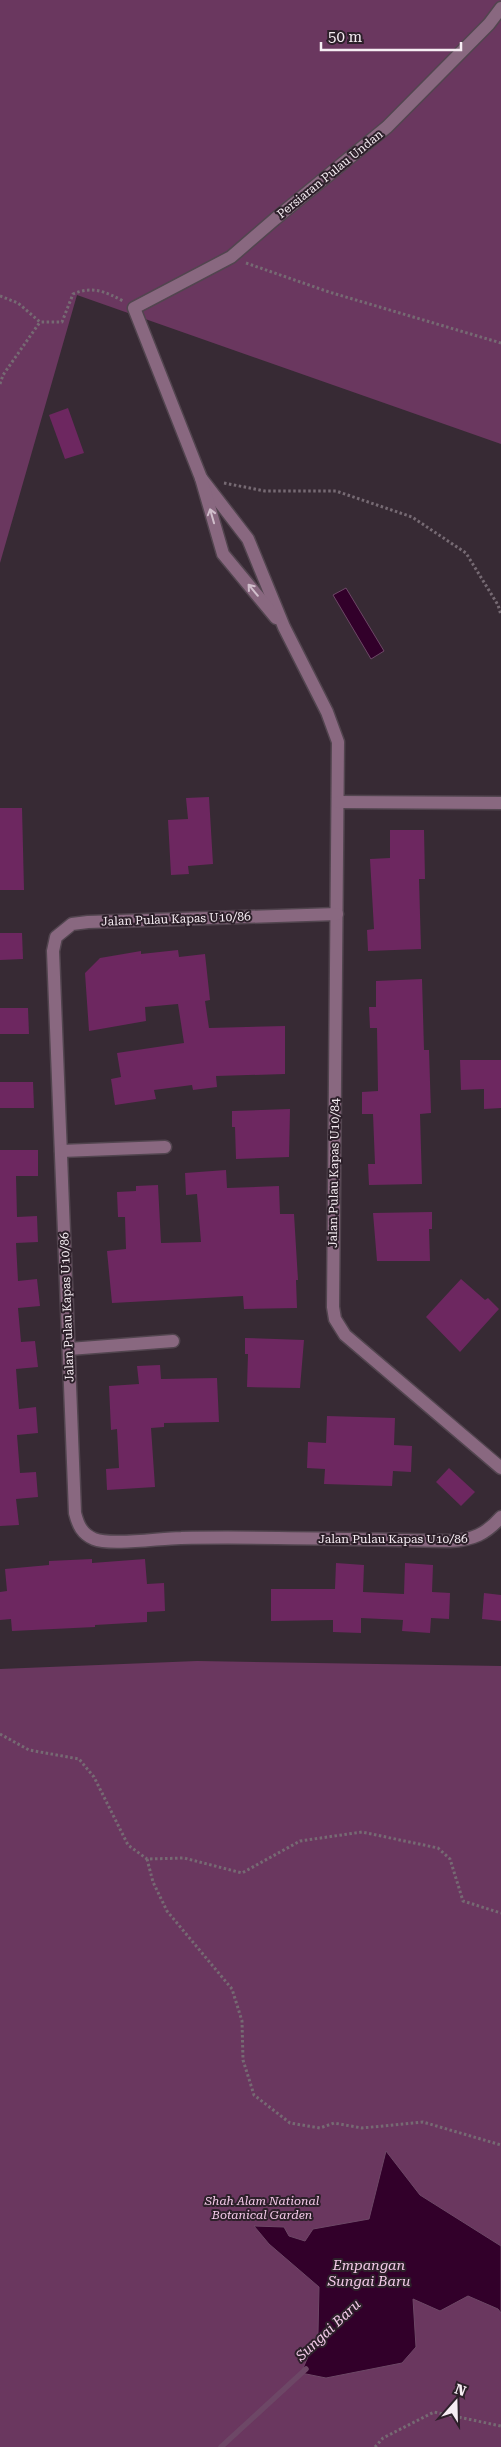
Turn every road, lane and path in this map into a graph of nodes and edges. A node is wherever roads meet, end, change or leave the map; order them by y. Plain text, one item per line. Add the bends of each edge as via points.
1 (501, 8) edge
2 (231, 257) junction
3 (0, 296) edge
4 (134, 308) junction
5 (40, 322) junction
6 (501, 344) edge
7 (0, 384) edge
8 (201, 478) junction
9 (501, 615) edge
10 (284, 627) junction
11 (338, 802) junction
12 (501, 803) edge
13 (337, 914) junction
14 (166, 1147) dead end
15 (61, 1151) junction
16 (173, 1341) dead end
17 (69, 1349) junction
18 (501, 1468) edge
19 (501, 1517) edge
20 (0, 1734) edge
21 (147, 1858) junction
22 (501, 1912) edge
23 (501, 2145) edge
24 (501, 2426) edge
25 (375, 2447) edge

1 - 2 street, Persiaran Pulau Undan via 387,127
2 - 4 street, Persiaran Pulau Undan
2 - 6 path via 329,292
3 - 5 path via 18,304
4 - 5 path via 112,295 86,288 72,294 62,322
4 - 8 street
5 - 7 path
8 - 9 path via 265,491 336,491 412,517 466,553
8 - 10 street via 248,539
10 -> 8 street via 223,554
10 - 11 street, Jalan Pulau Kapas U10/84 via 327,712 338,742
11 - 12 street
11 - 13 street, Jalan Pulau Kapas U10/84
13 - 15 street, Jalan Pulau Kapas U10/86 via 88,922 72,924 64,929 56,937 54,950
13 - 18 street, Jalan Pulau Kapas U10/84 via 335,1319 345,1335
14 - 15 street
15 - 17 street, Jalan Pulau Kapas U10/86
16 - 17 street
17 - 19 street, Jalan Pulau Kapas U10/86 via 75,1513 85,1534 96,1540 466,1540 481,1536
20 - 21 path via 29,1750 79,1759 94,1777 128,1845
21 - 22 path via 184,1858 242,1873 300,1841 362,1832 438,1848 450,1859 463,1901
21 - 23 path via 153,1882 167,1911 232,1989 242,2021 243,2060 254,2095 290,2123 320,2128 334,2123 362,2128 423,2122
24 - 25 path via 434,2412 383,2438

